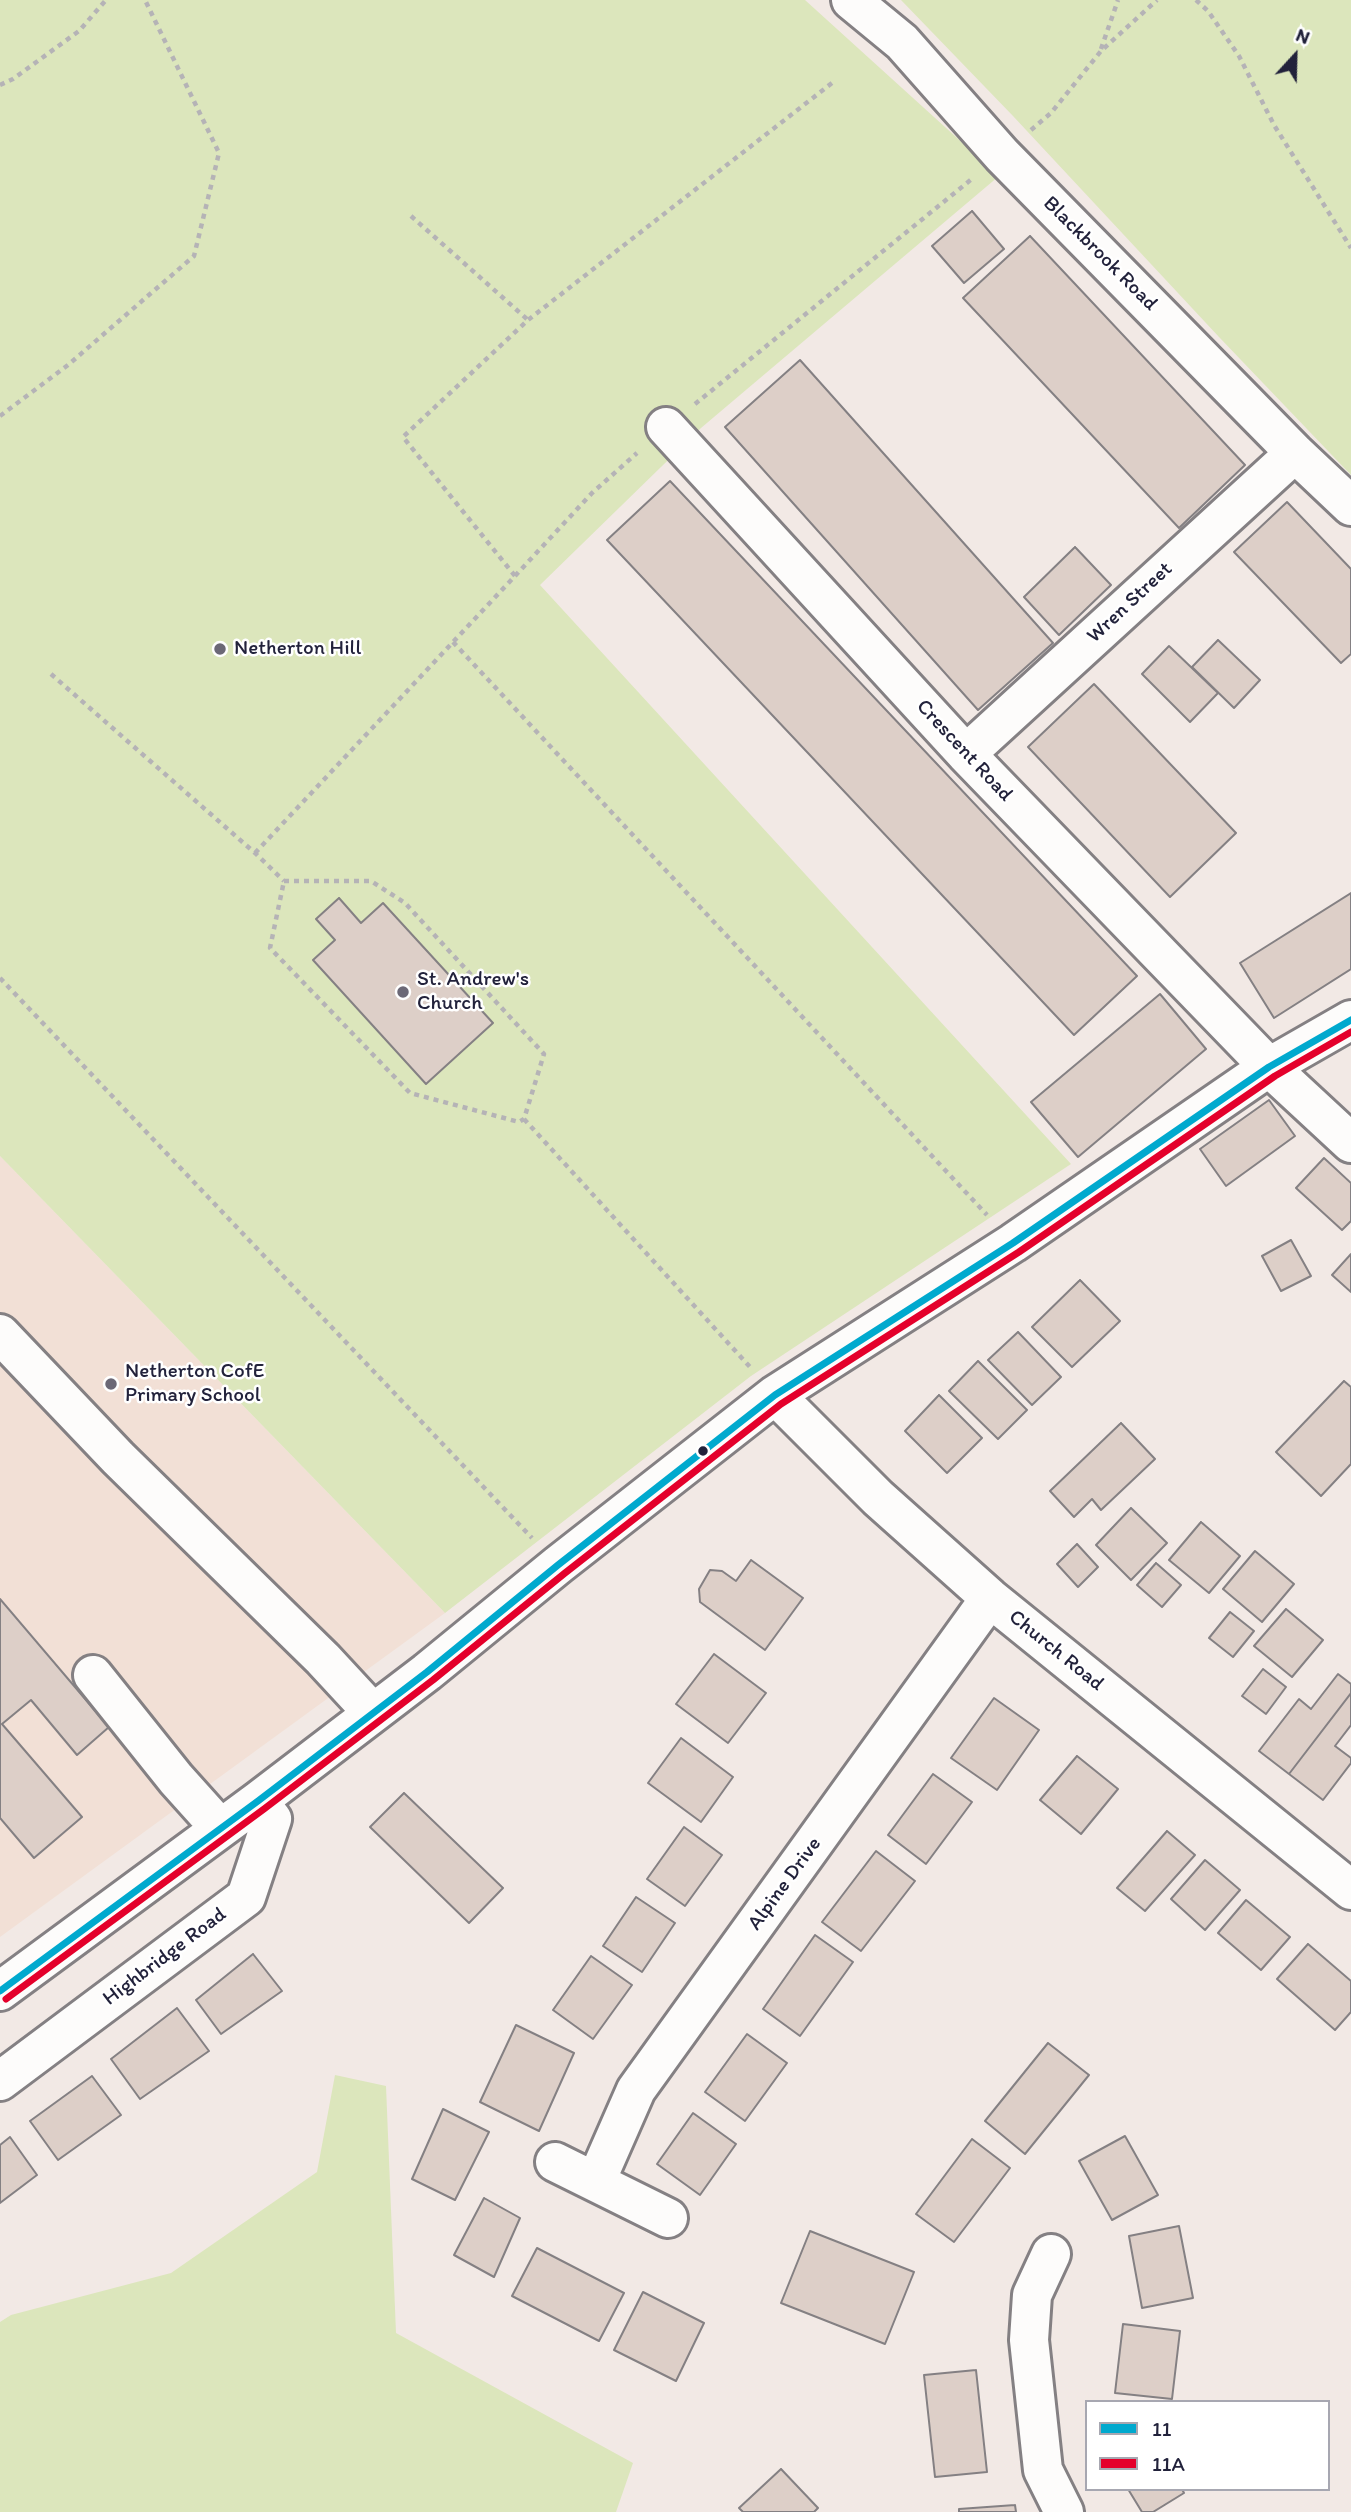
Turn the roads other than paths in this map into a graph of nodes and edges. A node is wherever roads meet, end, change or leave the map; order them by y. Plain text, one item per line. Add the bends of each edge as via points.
1 (851, 0) edge
2 (666, 428) road end
3 (1295, 453) junction
4 (1351, 506) edge
5 (966, 754) junction
6 (1351, 1020) edge
7 (1269, 1067) junction
8 (1351, 1143) edge
9 (0, 1334) edge
10 (775, 1395) junction
11 (990, 1598) junction
12 (93, 1675) dead end
13 (373, 1713) junction
14 (258, 1801) junction
15 (220, 1828) junction
16 (1351, 1890) edge
17 (7, 1974) edge
18 (0, 2081) edge
19 (555, 2162) dead end
20 (596, 2181) junction
21 (668, 2218) dead end
22 (1051, 2254) dead end
23 (1064, 2512) edge

1 - 3 street, Blackbrook Road via 902,42 1002,155
2 - 5 street, Crescent Road
3 - 4 street, Blackbrook Road
3 - 5 street, Wren Street
5 - 7 street, Crescent Road
6 - 7 street
7 - 8 street, Crescent Road
7 - 10 street via 1013,1243
9 - 13 street
10 - 11 street, Church Road via 878,1498
10 - 13 street
11 - 16 street, Church Road
11 - 20 street, Alpine Drive via 636,2090
12 - 15 street
13 - 14 street
14 - 15 street
14 - 18 street, Highbridge Road via 272,1819 246,1897
15 - 17 street
19 - 20 street
20 - 21 street
22 - 23 street via 1032,2295 1029,2340 1043,2470

